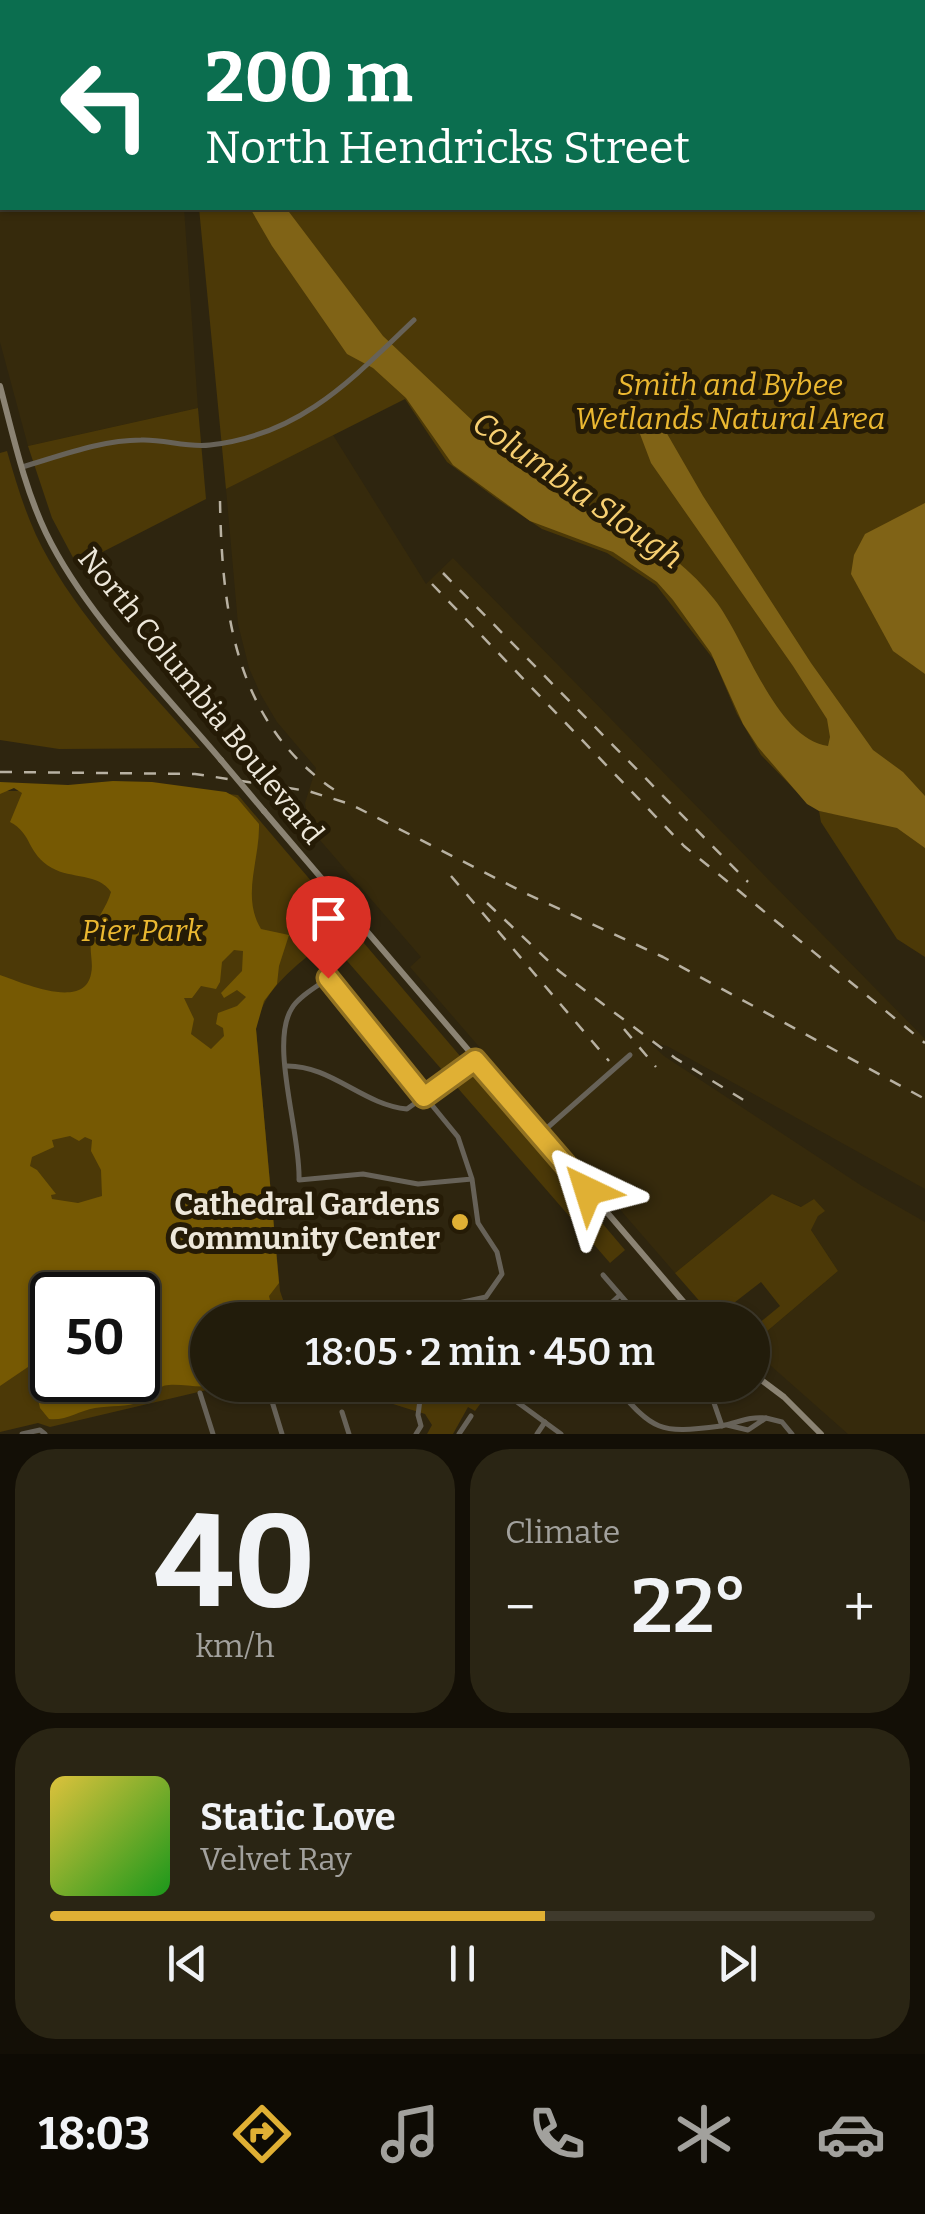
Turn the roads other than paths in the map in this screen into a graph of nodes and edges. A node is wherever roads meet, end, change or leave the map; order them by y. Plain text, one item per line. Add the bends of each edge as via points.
1 (414, 320) dead end
2 (0, 386) edge
3 (22, 467) junction
4 (630, 1055) dead end
5 (475, 1060) junction
6 (286, 1066) junction
7 (424, 1097) junction
8 (538, 1134) junction
9 (472, 1179) junction
10 (604, 1274) dead end
11 (620, 1295) junction
12 (465, 1302) edge
13 (612, 1302) edge
14 (626, 1302) edge
15 (683, 1302) edge
16 (770, 1389) edge
17 (203, 1402) edge
18 (272, 1402) edge
19 (420, 1402) edge
20 (517, 1402) edge
21 (629, 1402) edge
22 (712, 1402) edge
23 (520, 1404) joint
24 (342, 1412) dead end
25 (472, 1416) dead end
26 (754, 1417) junction
27 (766, 1418) junction
28 (739, 1420) junction
29 (545, 1422) junction
30 (724, 1426) junction
31 (756, 1426) junction
32 (740, 1429) junction
33 (44, 1432) edge
34 (659, 1432) edge
35 (22, 1434) edge
36 (212, 1434) edge
37 (282, 1434) edge
38 (349, 1434) edge
39 (416, 1434) edge
40 (459, 1434) edge
41 (537, 1434) edge
42 (562, 1434) edge
43 (792, 1434) edge
44 (821, 1434) edge

1 - 3 street via 347,384 294,420 200,446 118,442
2 - 3 main road, North Columbia Boulevard
3 - 5 main road, North Columbia Boulevard, bridge via 40,521 75,583
4 - 8 street
5 - 7 street
5 - 8 main road, North Columbia Boulevard
6 - 7 street via 334,1078 372,1101 402,1109
6 - 7 street via 282,1046 291,1009 328,978
6 - 9 street via 299,1180 363,1174 418,1184
7 - 9 street via 458,1137
8 - 15 main road, North Columbia Boulevard
9 - 12 street via 478,1223 502,1274 486,1298
10 - 11 street
11 - 13 street
11 - 14 street
16 - 44 main road
17 - 36 street
18 - 37 street
19 - 39 street
20 - 23 street
21 - 34 street
22 - 30 street
23 - 29 street
24 - 38 street
25 - 40 street
26 - 27 street
26 - 28 street
26 - 31 street
27 - 31 street
27 - 43 street
28 - 30 street
28 - 32 street
29 - 41 street
29 - 42 street
30 - 32 street
30 - 34 street
31 - 32 street
33 - 35 street

